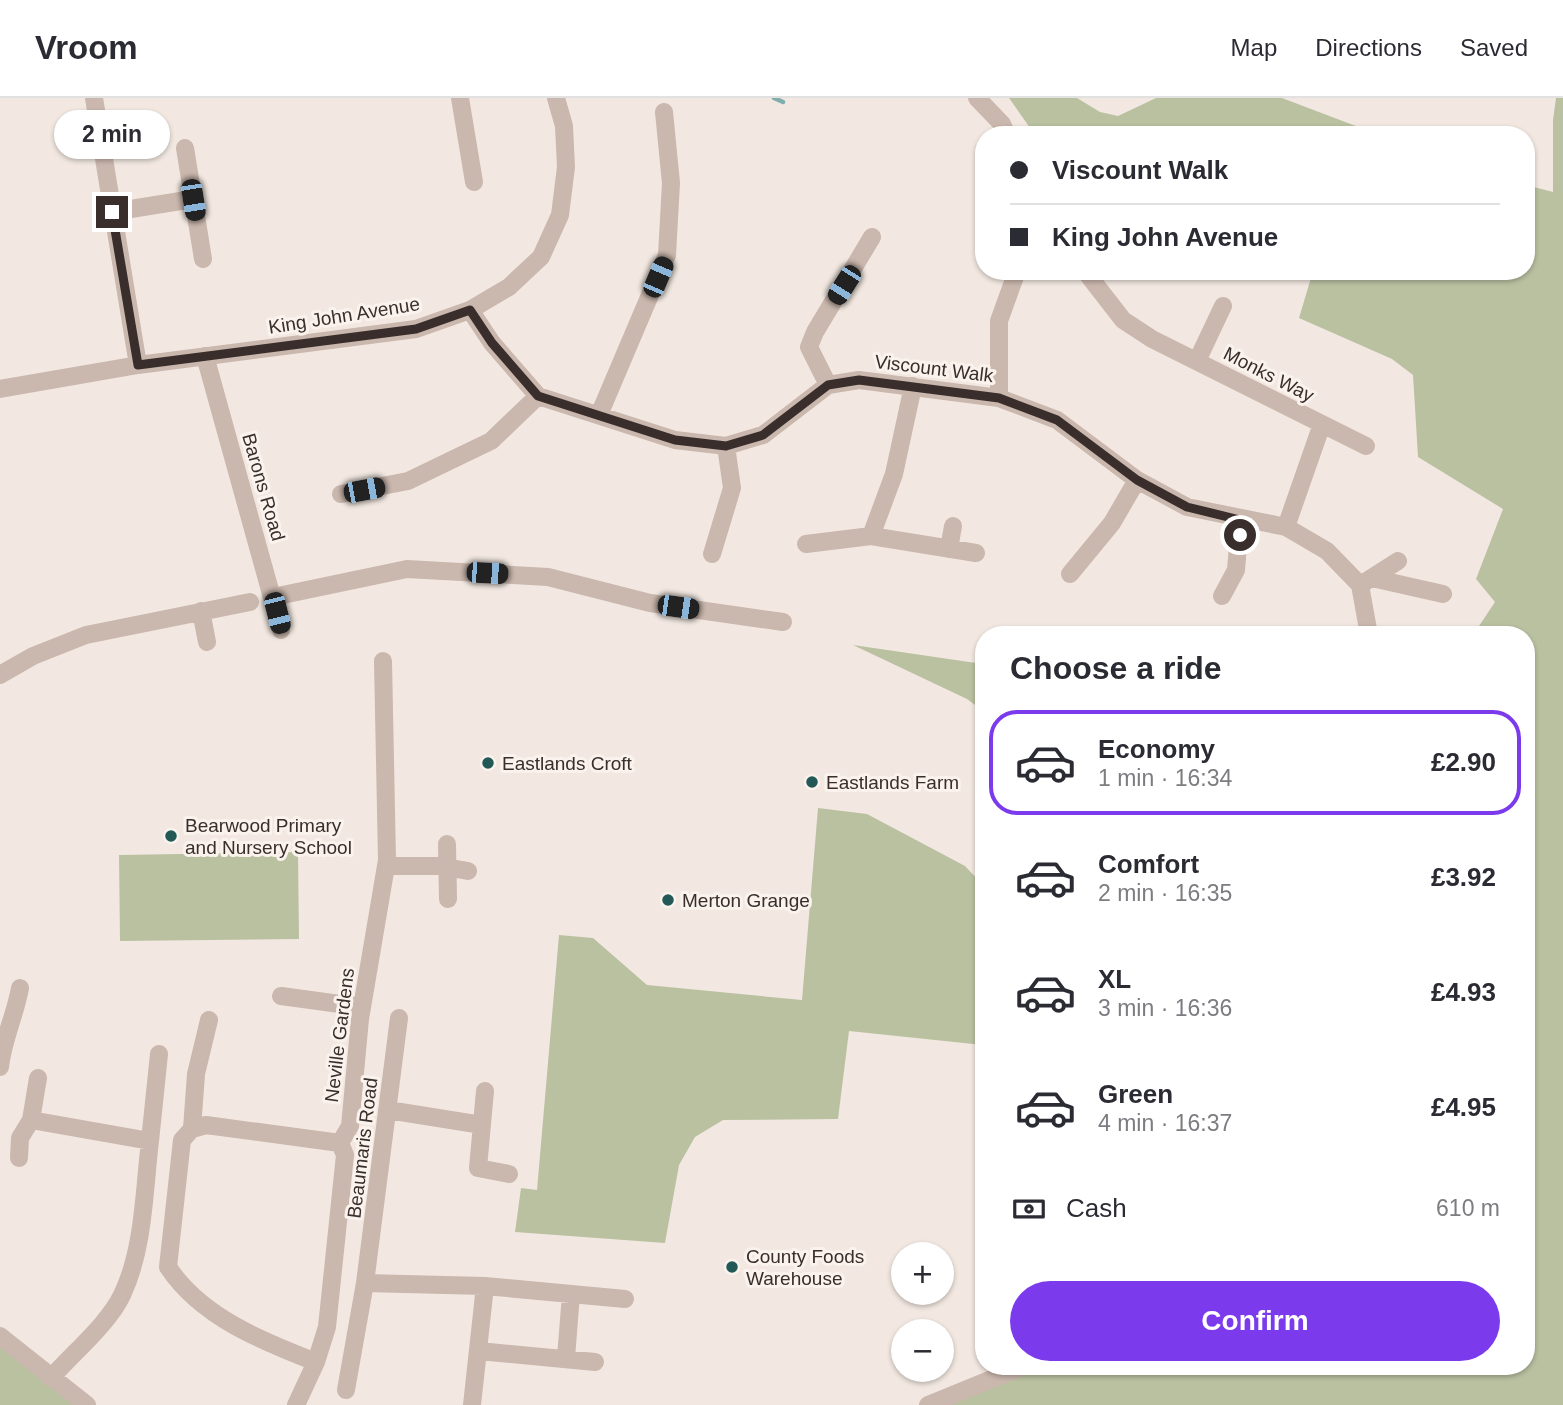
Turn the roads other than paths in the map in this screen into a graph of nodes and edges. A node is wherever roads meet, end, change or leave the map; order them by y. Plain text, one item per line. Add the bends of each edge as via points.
1 (94, 98) edge
2 (460, 98) edge
3 (556, 98) edge
4 (977, 98) edge
5 (664, 112) dead end
6 (1003, 126) edge
7 (185, 148) dead end
8 (474, 182) dead end
9 (193, 200) junction
10 (112, 212) junction
11 (872, 237) dead end
12 (203, 259) dead end
13 (1014, 280) edge
14 (1092, 280) edge
15 (1223, 306) dead end
16 (470, 310) junction
17 (205, 356) junction
18 (1197, 361) junction
19 (138, 365) junction
20 (828, 385) junction
21 (913, 386) junction
22 (0, 389) edge
23 (538, 396) junction
24 (999, 398) junction
25 (599, 415) junction
26 (1322, 424) junction
27 (726, 446) junction
28 (1366, 446) dead end
29 (1137, 480) junction
30 (341, 494) dead end
31 (1240, 520) junction
32 (953, 526) dead end
33 (1286, 527) junction
34 (871, 536) junction
35 (806, 544) dead end
36 (949, 549) junction
37 (976, 553) dead end
38 (712, 554) dead end
39 (1398, 561) dead end
40 (1070, 574) dead end
41 (1366, 582) junction
42 (1443, 594) dead end
43 (1222, 596) dead end
44 (273, 597) junction
45 (250, 601) dead end
46 (201, 611) junction
47 (783, 622) dead end
48 (1368, 626) edge
49 (281, 630) dead end
50 (207, 642) dead end
51 (383, 660) dead end
52 (0, 675) edge
53 (447, 844) dead end
54 (386, 866) junction
55 (447, 867) junction
56 (468, 871) dead end
57 (448, 899) dead end
58 (20, 988) dead end
59 (281, 996) dead end
60 (362, 1007) junction
61 (399, 1018) dead end
62 (209, 1020) dead end
63 (159, 1054) dead end
64 (0, 1068) edge
65 (38, 1078) dead end
66 (485, 1091) dead end
67 (388, 1110) junction
68 (31, 1120) junction
69 (482, 1125) junction
70 (192, 1129) junction
71 (150, 1141) junction
72 (340, 1143) junction
73 (19, 1158) dead end
74 (509, 1174) dead end
75 (365, 1283) junction
76 (485, 1286) junction
77 (571, 1294) junction
78 (625, 1299) dead end
79 (0, 1336) edge
80 (479, 1351) junction
81 (566, 1358) junction
82 (316, 1362) junction
83 (595, 1362) dead end
84 (1001, 1375) edge
85 (51, 1378) junction
86 (346, 1390) dead end
87 (87, 1405) edge
88 (296, 1405) edge
89 (472, 1405) edge
90 (928, 1405) edge

1 - 10 street
2 - 8 street
3 - 16 street, King John Avenue via 564,126 566,167 560,215 541,257 509,287
4 - 6 street
5 - 25 street via 671,183 667,255
7 - 9 street
9 - 10 street
9 - 12 street
10 - 19 street
11 - 20 street via 809,347
13 - 24 street via 999,321
14 - 18 street, Monks Way via 1123,320
15 - 18 street, Monks Way
16 - 17 street, King John Avenue via 416,329
16 - 23 street
17 - 19 street, King John Avenue
17 - 44 street, Barons Road
18 - 26 street, Monks Way
19 - 22 street, King John Avenue
20 - 21 street, Viscount Walk via 859,380
20 - 27 street, Viscount Walk via 763,435
21 - 24 street, Viscount Walk
21 - 34 street via 894,474
23 - 25 street, Viscount Walk
23 - 30 street via 491,441 408,481
24 - 29 street, Viscount Walk via 1057,420
25 - 27 street, Viscount Walk via 675,440
26 - 28 street, Monks Way
26 - 33 street, Monks Way
27 - 38 street via 732,488
29 - 31 street, Viscount Walk via 1187,507
29 - 40 street via 1112,523
31 - 33 street, Viscount Walk
31 - 43 street via 1236,570
32 - 36 street
33 - 41 street, Viscount Walk
34 - 35 street
34 - 36 street
36 - 37 street
39 - 41 street
41 - 42 street
41 - 48 street
44 - 47 street via 408,569 434,570 548,577 652,604
44 - 49 street, Barons Road
45 - 46 street
46 - 50 street
46 - 52 street via 86,635
51 - 54 street, Neville Gardens
53 - 55 street
54 - 55 street
54 - 60 street, Neville Gardens
55 - 56 street
55 - 57 street
58 - 64 street
59 - 60 street
60 - 72 street, Neville Gardens via 350,1126
61 - 67 street, Beaumaris Road
62 - 70 street via 196,1074
63 - 71 street
65 - 68 street
66 - 69 street
67 - 69 street
67 - 75 street, Beaumaris Road
68 - 71 street
68 - 73 street via 20,1138
69 - 74 street via 478,1168
70 - 72 street via 206,1125
70 - 82 street via 182,1140 168,1267 196,1300 230,1323
71 - 85 street via 141,1221 121,1297
72 - 82 street, Neville Gardens via 345,1155 327,1326
75 - 76 street
75 - 86 street, Beaumaris Road
76 - 77 street
76 - 80 street
77 - 78 street
77 - 81 street
79 - 85 street
80 - 81 street
80 - 89 street
81 - 83 street
82 - 88 street, Neville Gardens
84 - 90 street
85 - 87 street

